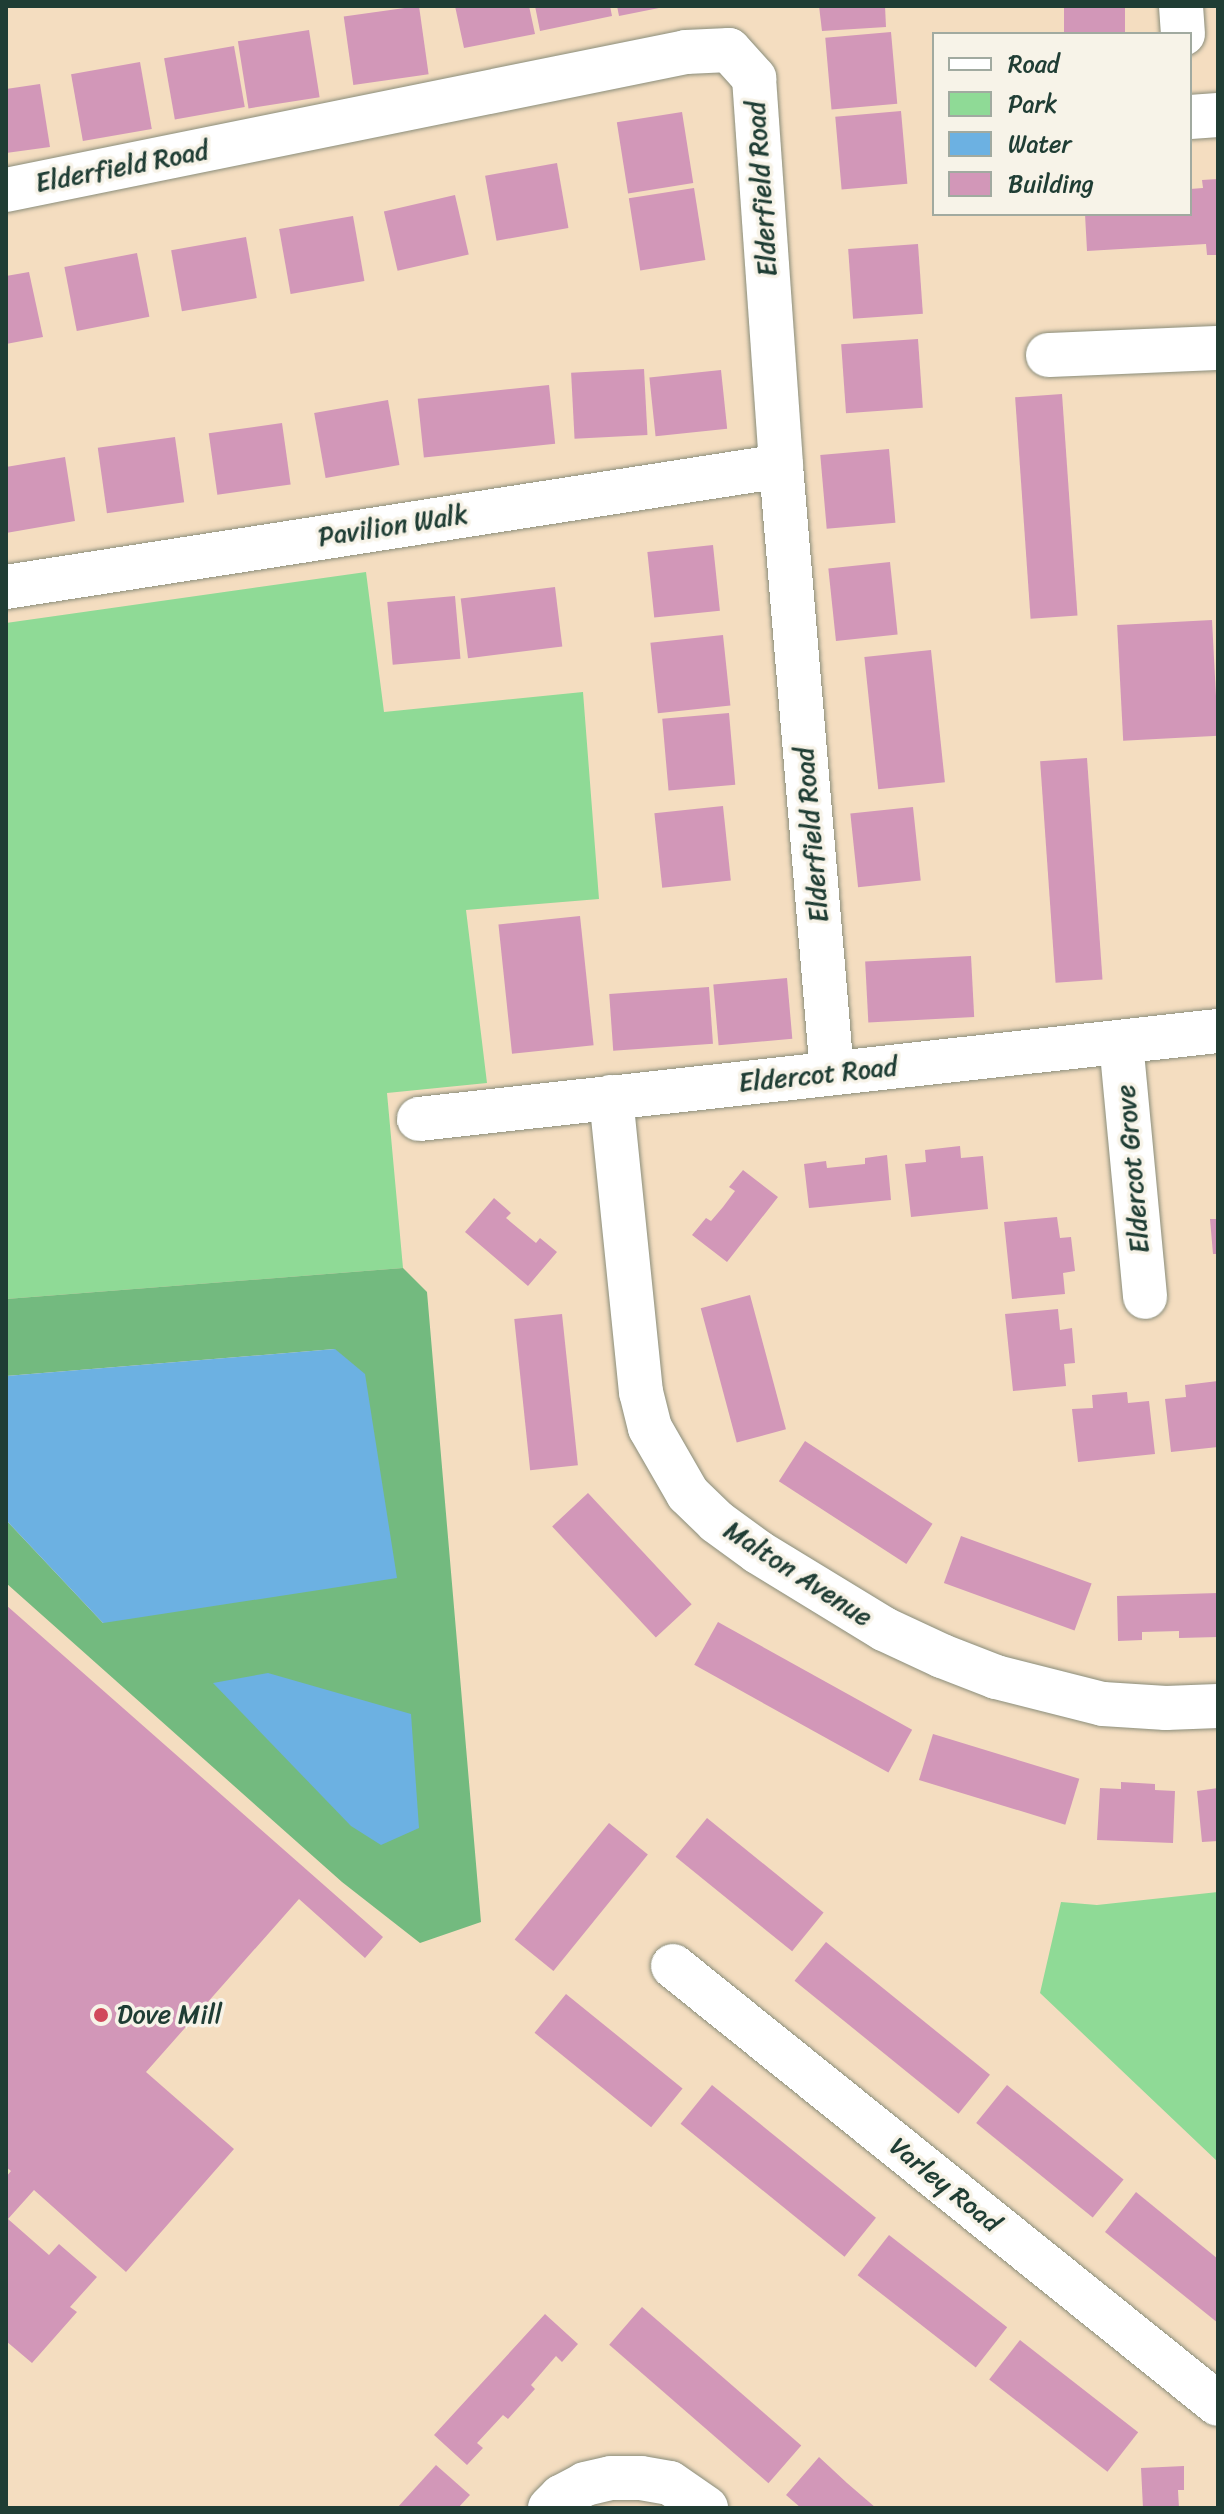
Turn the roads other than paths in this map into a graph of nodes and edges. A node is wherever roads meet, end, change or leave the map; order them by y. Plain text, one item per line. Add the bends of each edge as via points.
1 (1181, 6) edge
2 (1183, 32) edge
3 (1218, 115) edge
4 (1192, 117) edge
5 (6, 190) edge
6 (1218, 348) edge
7 (1048, 355) dead end
8 (781, 466) junction
9 (6, 587) edge
10 (1218, 1031) edge
11 (1121, 1042) junction
12 (832, 1073) junction
13 (611, 1097) junction
14 (419, 1119) dead end
15 (1145, 1297) dead end
16 (1218, 1706) edge
17 (673, 1966) dead end
18 (1218, 2404) edge
19 (550, 2508) edge
20 (706, 2508) edge

1 - 2 street
3 - 4 street
5 - 8 street, Elderfield Road via 686,52 729,50 754,78
6 - 7 street
8 - 9 street, Pavilion Walk
8 - 12 street, Elderfield Road
10 - 11 street, Eldercot Road
11 - 12 street, Eldercot Road
11 - 15 street, Eldercot Grove
12 - 13 street, Eldercot Road
13 - 14 street, Eldercot Road
13 - 16 street, Malton Avenue via 641,1392 650,1428 688,1494 758,1552 884,1629 942,1656 1009,1681 1103,1704
17 - 18 street, Varley Road
19 - 20 street via 585,2484 611,2478 670,2483

